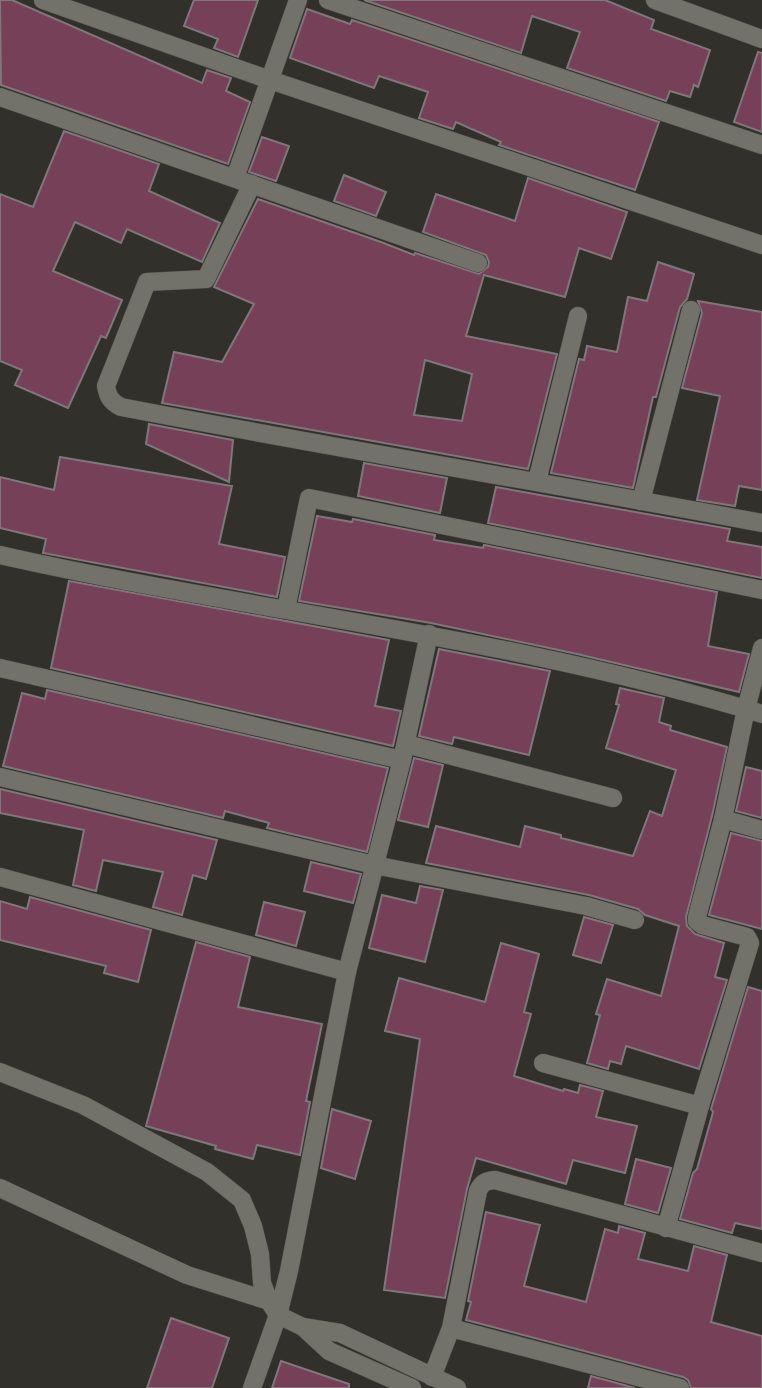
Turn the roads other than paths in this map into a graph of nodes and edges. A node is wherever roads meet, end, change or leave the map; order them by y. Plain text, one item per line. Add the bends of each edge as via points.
1 (43, 0) edge
2 (298, 0) edge
3 (328, 0) edge
4 (654, 0) edge
5 (762, 39) edge
6 (270, 80) junction
7 (0, 97) edge
8 (762, 145) edge
9 (234, 178) junction
10 (252, 184) junction
11 (762, 245) edge
12 (478, 263) dead end
13 (691, 310) dead end
14 (578, 316) dead end
15 (537, 481) junction
16 (641, 501) junction
17 (762, 523) edge
18 (0, 555) edge
19 (762, 590) edge
20 (286, 609) junction
21 (429, 634) junction
22 (762, 648) edge
23 (0, 668) edge
24 (754, 711) edge
25 (404, 752) junction
26 (0, 777) edge
27 (613, 798) dead end
28 (723, 819) junction
29 (762, 830) edge
30 (374, 865) junction
31 (0, 877) edge
32 (635, 920) dead end
33 (347, 972) junction
34 (543, 1063) dead end
35 (0, 1072) edge
36 (701, 1106) junction
37 (0, 1188) edge
38 (666, 1228) junction
39 (762, 1253) edge
40 (273, 1308) junction
41 (303, 1327) junction
42 (451, 1328) junction
43 (432, 1377) junction
44 (252, 1388) edge
45 (412, 1388) edge
46 (457, 1388) edge
47 (680, 1388) edge

1 - 6 street
2 - 6 street
3 - 8 street
4 - 5 street
6 - 9 street
6 - 11 street
7 - 9 street
9 - 10 street
10 - 12 street
10 - 15 street via 206,279 148,282 106,386 113,403 270,436
13 - 16 street
14 - 15 street
15 - 16 street
16 - 17 street
18 - 20 street via 109,580
19 - 20 street via 309,498
20 - 21 street
21 - 24 street via 675,688
21 - 25 street
22 - 24 street
23 - 25 street
24 - 28 street
25 - 27 street
25 - 30 street
26 - 30 street
28 - 29 street
28 - 36 street via 697,921 747,937 750,943
30 - 32 street via 586,906
30 - 33 street
31 - 33 street
33 - 40 street via 289,1271
34 - 36 street
35 - 40 street via 83,1105 207,1172 242,1200 258,1244 262,1283
36 - 38 street
37 - 40 street via 187,1275
38 - 39 street
38 - 42 street via 486,1181 478,1191
40 - 41 street
40 - 44 street
41 - 43 street via 340,1333
41 - 45 street via 329,1351
42 - 43 street
42 - 47 street
43 - 46 street

